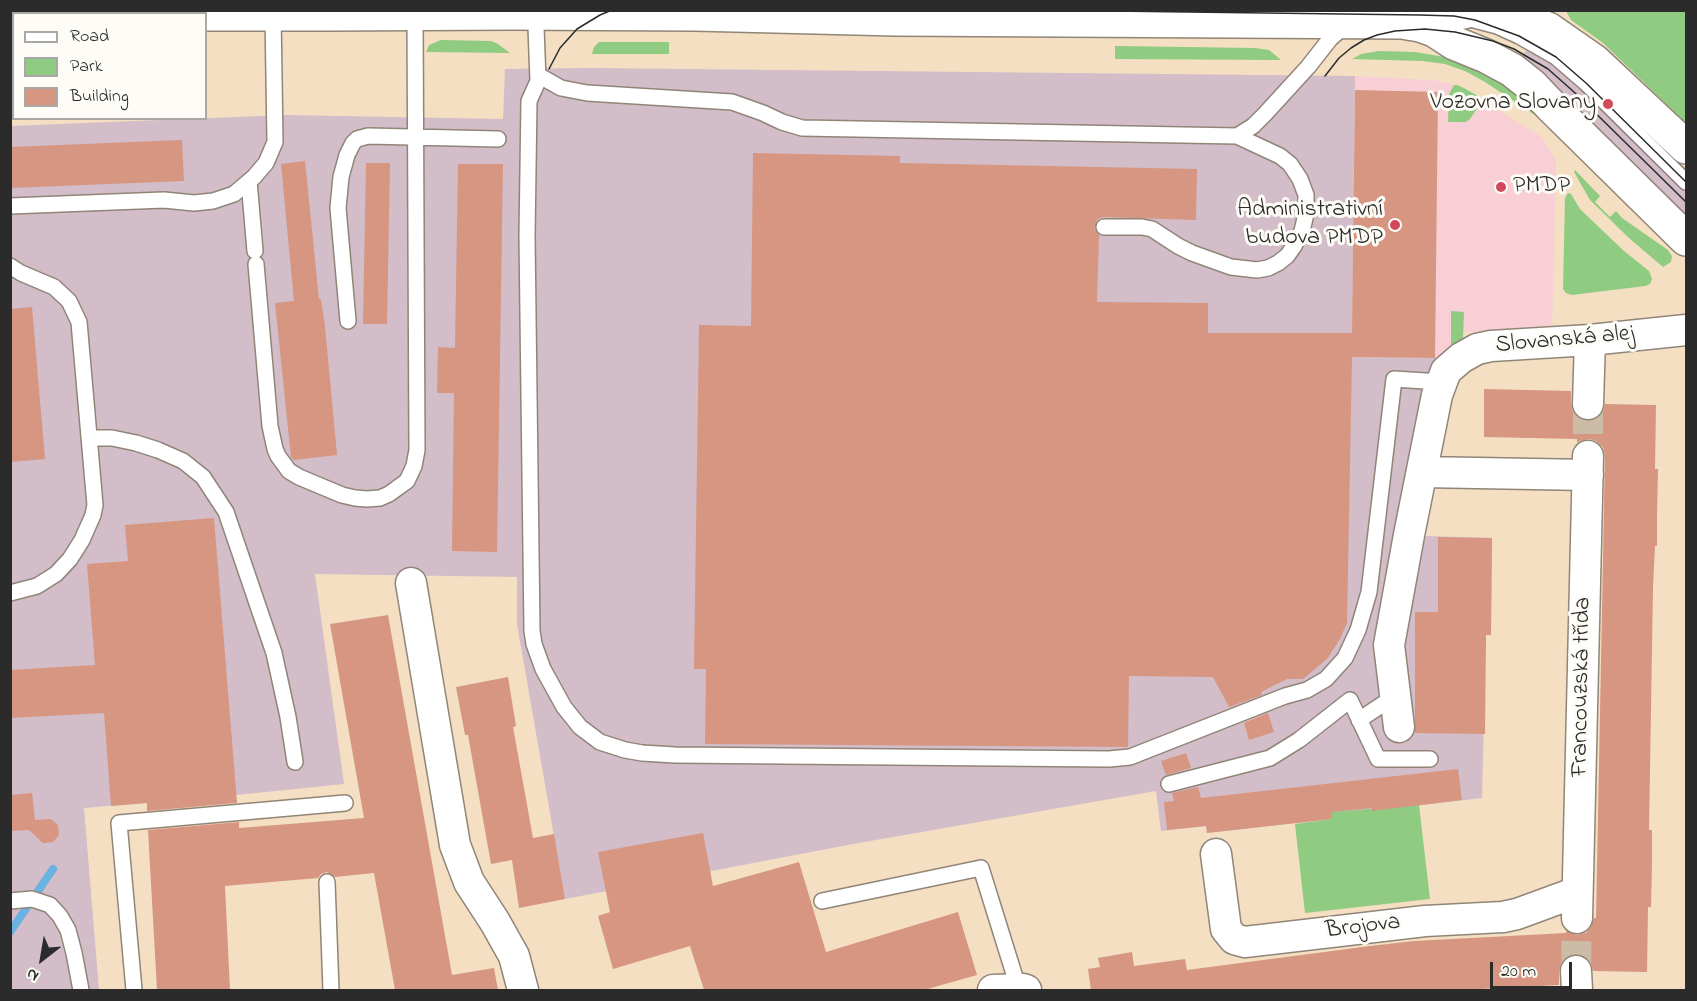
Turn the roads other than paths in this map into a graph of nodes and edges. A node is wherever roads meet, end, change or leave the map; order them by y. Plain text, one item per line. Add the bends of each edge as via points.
1 (1500, 10) edge
2 (26, 11) edge
3 (83, 12) edge
4 (694, 12) edge
5 (331, 13) edge
6 (415, 13) junction
7 (534, 13) junction
8 (207, 14) edge
9 (273, 14) junction
10 (896, 15) edge
11 (1173, 15) edge
12 (1416, 20) edge
13 (1458, 20) edge
14 (1365, 22) junction
15 (538, 75) junction
16 (1237, 136) junction
17 (416, 137) junction
18 (498, 139) dead end
19 (1686, 147) edge
20 (249, 181) junction
21 (1686, 182) edge
22 (10, 206) edge
23 (1104, 227) dead end
24 (1686, 239) edge
25 (10, 266) edge
26 (348, 321) dead end
27 (1686, 330) edge
28 (1590, 340) junction
29 (1441, 382) junction
30 (1588, 404) tunnel mouth
31 (90, 438) junction
32 (1422, 472) junction
33 (411, 583) dead end
34 (10, 593) edge
35 (1395, 696) junction
36 (1359, 720) junction
37 (1399, 727) dead end
38 (1430, 759) dead end
39 (295, 762) dead end
40 (1169, 784) dead end
41 (345, 803) dead end
42 (1216, 854) dead end
43 (327, 882) dead end
44 (10, 901) edge
45 (822, 901) dead end
46 (1577, 905) joint
47 (81, 990) edge
48 (134, 990) edge
49 (332, 990) edge
50 (523, 990) edge
51 (1013, 990) edge

1 - 19 main road via 1548,29 1594,61
2 - 3 main road
4 - 7 main road
4 - 10 main road
5 - 6 main road
5 - 9 main road
6 - 7 main road
6 - 17 lane
7 - 15 lane
8 - 9 main road
9 - 20 lane via 274,142 266,163
10 - 11 main road
11 - 14 main road
12 - 13 main road via 1434,30
12 - 14 main road
13 - 21 lane via 1475,20 1519,36 1556,57
13 - 24 main road via 1486,56 1531,85
14 - 16 lane via 1340,30 1265,114
15 - 16 lane via 561,88 586,93 732,102 802,128
15 - 29 lane via 529,101 527,236 532,631 543,669 564,707 580,727 600,742 642,753 675,754 1130,757 1307,690 1326,679 1345,658 1370,592 1394,379
16 - 23 lane via 1290,164 1306,195 1302,231 1278,263 1257,270 1231,267 1192,253 1152,229
17 - 18 lane
17 - 20 lane via 417,450 407,481 380,498 342,495 300,477 289,471 275,449
17 - 26 lane via 362,137 353,143 347,155 339,208
20 - 22 lane via 234,194 194,203 164,200
25 - 31 lane via 54,287 76,312
27 - 28 street, Slovanská alej
28 - 29 street, Slovanská alej via 1477,349 1453,364
28 - 30 street
29 - 32 street, Slovanská alej
31 - 34 lane via 95,505 85,534 56,574
31 - 39 lane via 136,443 183,461 202,477 226,512 273,653
32 - 35 street, Slovanská alej via 1389,645
32 - 46 street, Francouzská třída via 1588,465
33 - 50 street via 455,845 469,882 514,956
35 - 36 lane
35 - 37 street, Slovanská alej
36 - 38 lane via 1378,759
36 - 40 lane via 1350,700 1270,758
41 - 48 lane via 119,823
42 - 46 street, Brojova via 1226,930 1234,939 1245,942 1425,921 1503,917
43 - 49 lane
44 - 47 lane via 32,899 50,905 60,916 68,930
45 - 51 lane via 981,868

